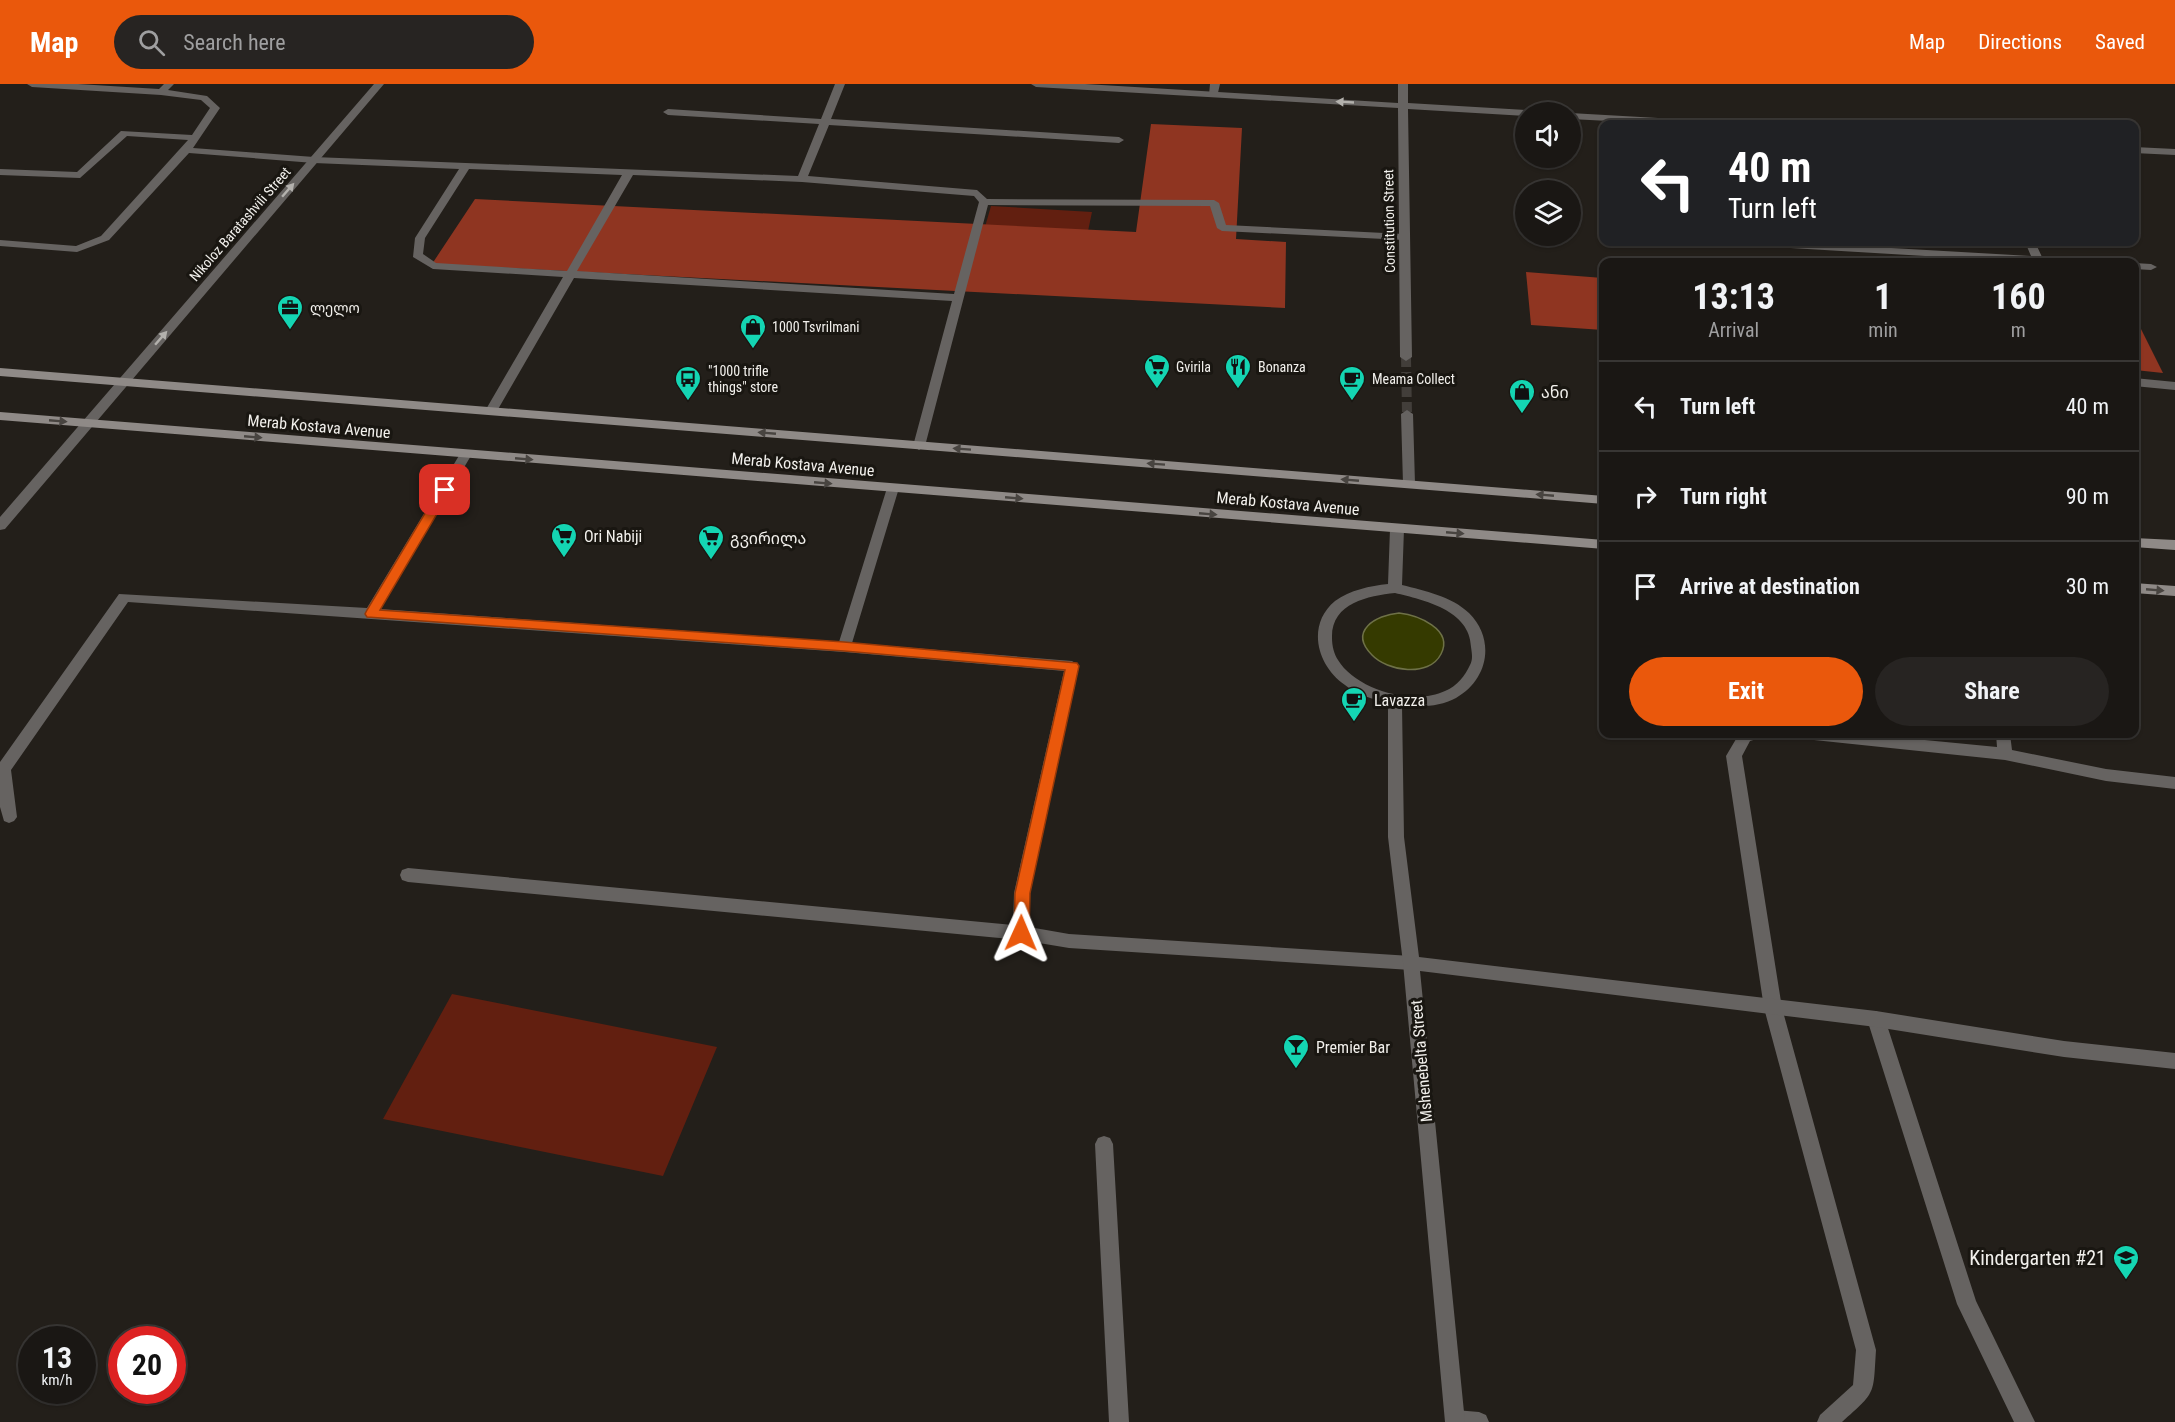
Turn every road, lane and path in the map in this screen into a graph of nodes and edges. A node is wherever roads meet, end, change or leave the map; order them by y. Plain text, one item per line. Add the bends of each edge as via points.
1 (32, 84) edge
2 (169, 84) edge
3 (379, 84) edge
4 (840, 84) edge
5 (1036, 84) edge
6 (1403, 84) edge
7 (1215, 89) edge
8 (161, 92) junction
9 (1403, 106) junction
10 (668, 112) dead end
11 (1515, 112) edge
12 (1581, 117) edge
13 (1616, 120) edge
14 (825, 122) junction
15 (195, 138) junction
16 (1119, 140) dead end
17 (186, 150) junction
18 (2139, 150) edge
19 (2175, 152) edge
20 (314, 160) junction
21 (466, 166) junction
22 (630, 171) junction
23 (0, 172) edge
24 (802, 179) junction
25 (984, 202) junction
26 (1404, 237) junction
27 (0, 243) edge
28 (1808, 246) edge
29 (2005, 258) edge
30 (2139, 266) edge
31 (2151, 267) dead end
32 (571, 274) junction
33 (958, 298) junction
34 (1406, 357) tunnel mouth
35 (0, 372) edge
36 (123, 382) junction
37 (2139, 382) edge
38 (2175, 386) edge
39 (491, 411) junction
40 (1407, 414) tunnel mouth
41 (0, 416) edge
42 (88, 424) junction
43 (919, 446) junction
44 (466, 454) junction
45 (1409, 484) junction
46 (892, 488) junction
47 (1599, 500) edge
48 (0, 526) edge
49 (1397, 529) junction
50 (2139, 542) edge
51 (1599, 545) edge
52 (2175, 545) edge
53 (1395, 588) junction
54 (2139, 588) edge
55 (2175, 591) edge
56 (371, 614) junction
57 (844, 647) junction
58 (1395, 700) junction
59 (1744, 738) edge
60 (1852, 738) edge
61 (2003, 738) edge
62 (2005, 754) junction
63 (2175, 783) edge
64 (3, 821) edge
65 (408, 875) dead end
66 (1021, 933) junction
67 (1411, 963) junction
68 (1773, 1008) junction
69 (1876, 1019) junction
70 (2175, 1061) edge
71 (1104, 1144) dead end
72 (1455, 1421) edge
73 (1119, 1422) edge
74 (1479, 1422) edge
75 (1827, 1422) edge
76 (2025, 1422) edge

1 - 8 street
2 - 8 street
3 - 20 street, Nikoloz Baratashvili Street
4 - 14 street
5 - 7 street
6 - 9 street, Constitution Street
9 -> 7 street
8 - 15 street via 204,98 215,108
9 - 11 street
9 - 26 street, Constitution Street
10 - 14 street
12 - 13 street
14 - 16 street
14 - 24 street
15 - 17 street
15 - 23 street via 125,133 80,175
17 - 20 street
17 - 27 street via 105,238 77,249
18 - 19 street
20 - 21 street
36 -> 20 street, Nikoloz Baratashvili Street
21 - 22 street
21 - 32 street via 420,238 417,255 433,266
22 - 24 street
22 - 32 street
24 - 25 street via 977,193
25 - 26 street via 1214,203 1222,228
25 - 33 street
26 - 34 street, Constitution Street
28 - 29 street
30 - 31 street
32 - 33 street
32 - 39 street
33 - 43 street
35 - 36 street, Merab Kostava Avenue
36 - 39 street, Merab Kostava Avenue
36 - 42 street, Nikoloz Baratashvili Street
37 - 38 street
43 -> 39 street, Merab Kostava Avenue
40 - 45 street
41 -> 42 street, Merab Kostava Avenue
42 -> 44 street, Merab Kostava Avenue
42 - 48 street, Nikoloz Baratashvili Street
45 -> 43 street, Merab Kostava Avenue
44 -> 46 street, Merab Kostava Avenue
44 - 56 street
47 -> 45 street, Merab Kostava Avenue
46 -> 49 street, Merab Kostava Avenue
46 - 57 street
49 -> 51 street, Merab Kostava Avenue
49 - 53 street
50 - 52 street
53 - 58 street via 1370,591 1333,611 1325,628 1324,646 1332,664 1347,681
53 - 58 street via 1444,601 1463,614 1477,631 1482,650 1479,668 1466,684 1448,696 1423,702
54 -> 55 street
56 - 57 street
56 - 64 street via 124,597 3,769
57 - 66 street via 1072,666 1022,893
58 - 67 street, Mshenebelta Street via 1396,837
59 - 68 street via 1734,756
60 - 62 street
61 - 62 street
62 - 63 street via 2106,775
65 - 66 street
66 - 67 street via 1070,941
67 - 68 street
67 - 72 street, Mshenebelta Street
68 - 69 street
68 - 75 street via 1866,1350 1863,1390
69 - 70 street via 2064,1049
69 - 76 street via 1967,1304
71 - 73 street
72 - 74 street

